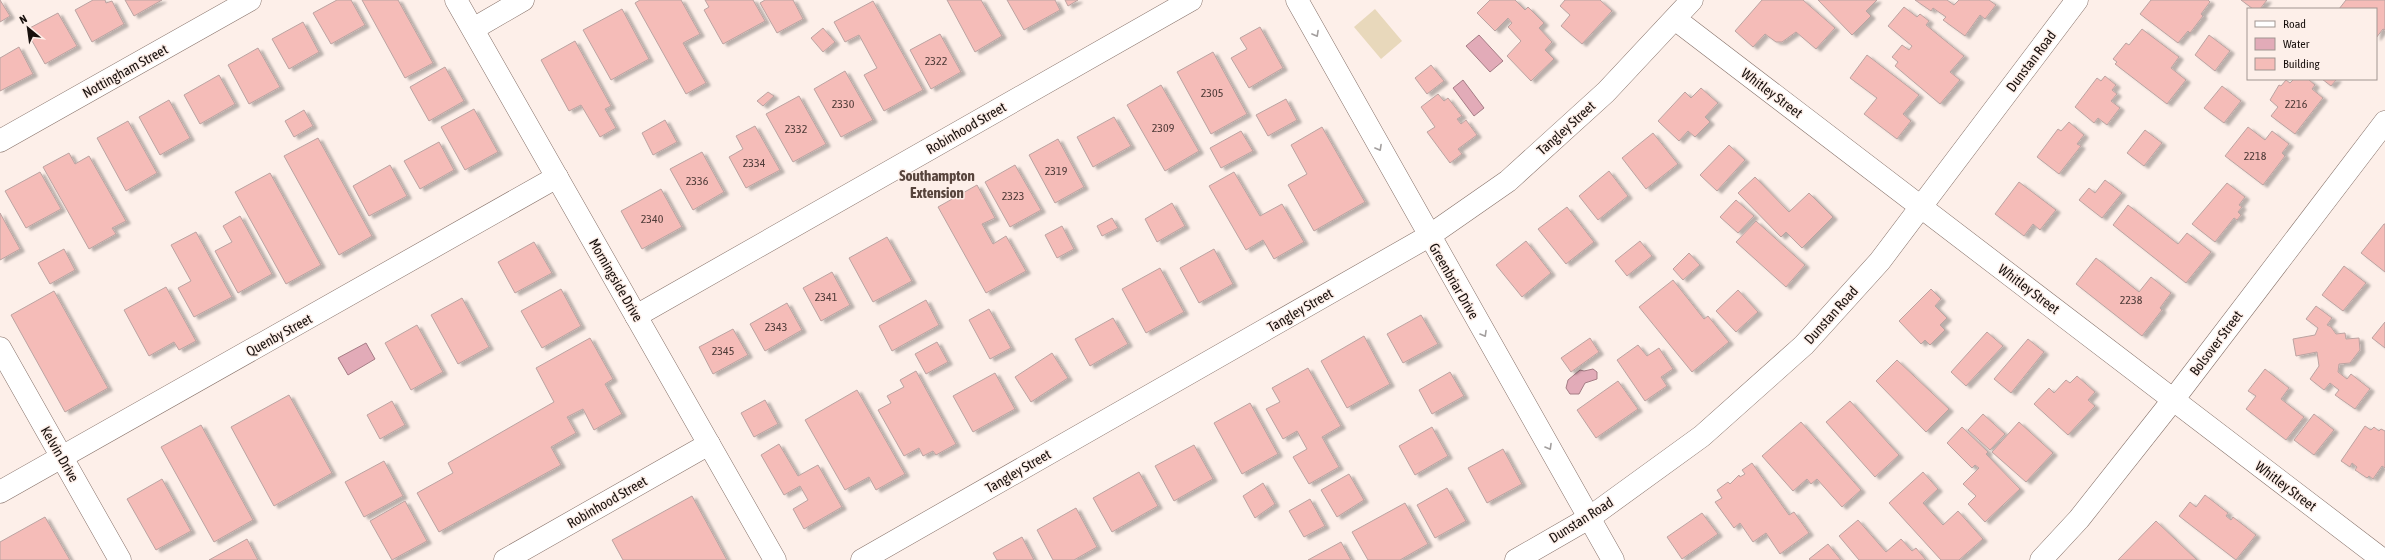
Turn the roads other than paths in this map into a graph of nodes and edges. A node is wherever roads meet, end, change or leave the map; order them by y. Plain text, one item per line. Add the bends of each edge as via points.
1 (250, 0) edge
2 (456, 0) edge
3 (523, 0) edge
4 (1191, 0) edge
5 (1297, 0) edge
6 (1692, 0) edge
7 (2077, 0) edge
8 (1675, 19) junction
9 (473, 29) junction
10 (2385, 122) edge
11 (0, 141) edge
12 (558, 177) junction
13 (1920, 206) junction
14 (1429, 236) junction
15 (636, 316) junction
16 (0, 348) edge
17 (2173, 400) junction
18 (710, 444) junction
19 (62, 457) junction
20 (0, 492) edge
21 (1589, 518) junction
22 (120, 560) edge
23 (505, 560) edge
24 (775, 560) edge
25 (862, 560) edge
26 (1516, 560) edge
27 (1613, 560) edge
28 (2041, 560) edge
29 (2382, 560) edge

1 - 11 street, Nottingham Street
2 - 9 street, Morningside Drive
3 - 9 street
4 - 15 street, Robinhood Street
5 -> 14 street, Greenbriar Drive
6 - 8 street, Tangley Street
7 - 13 street, Dunstan Road
8 - 13 street, Whitley Street
8 - 14 street, Tangley Street via 1606,92 1508,181
9 - 12 street, Morningside Drive
10 - 17 street, Bolsover Street
12 - 15 street, Morningside Drive
12 - 19 street, Quenby Street
13 - 17 street, Whitley Street
13 - 21 street, Dunstan Road via 1880,261 1804,346 1702,436
14 -> 21 street, Greenbriar Drive
14 - 25 street, Tangley Street
15 - 18 street, Morningside Drive
16 - 19 street, Kelvin Drive
17 - 28 street, Bolsover Street via 2079,519
17 - 29 street, Whitley Street
18 - 23 street, Robinhood Street
18 - 24 street, Morningside Drive
19 - 20 street, Quenby Street
19 - 22 street, Kelvin Drive
21 - 26 street, Dunstan Road
21 - 27 street, Greenbriar Drive

